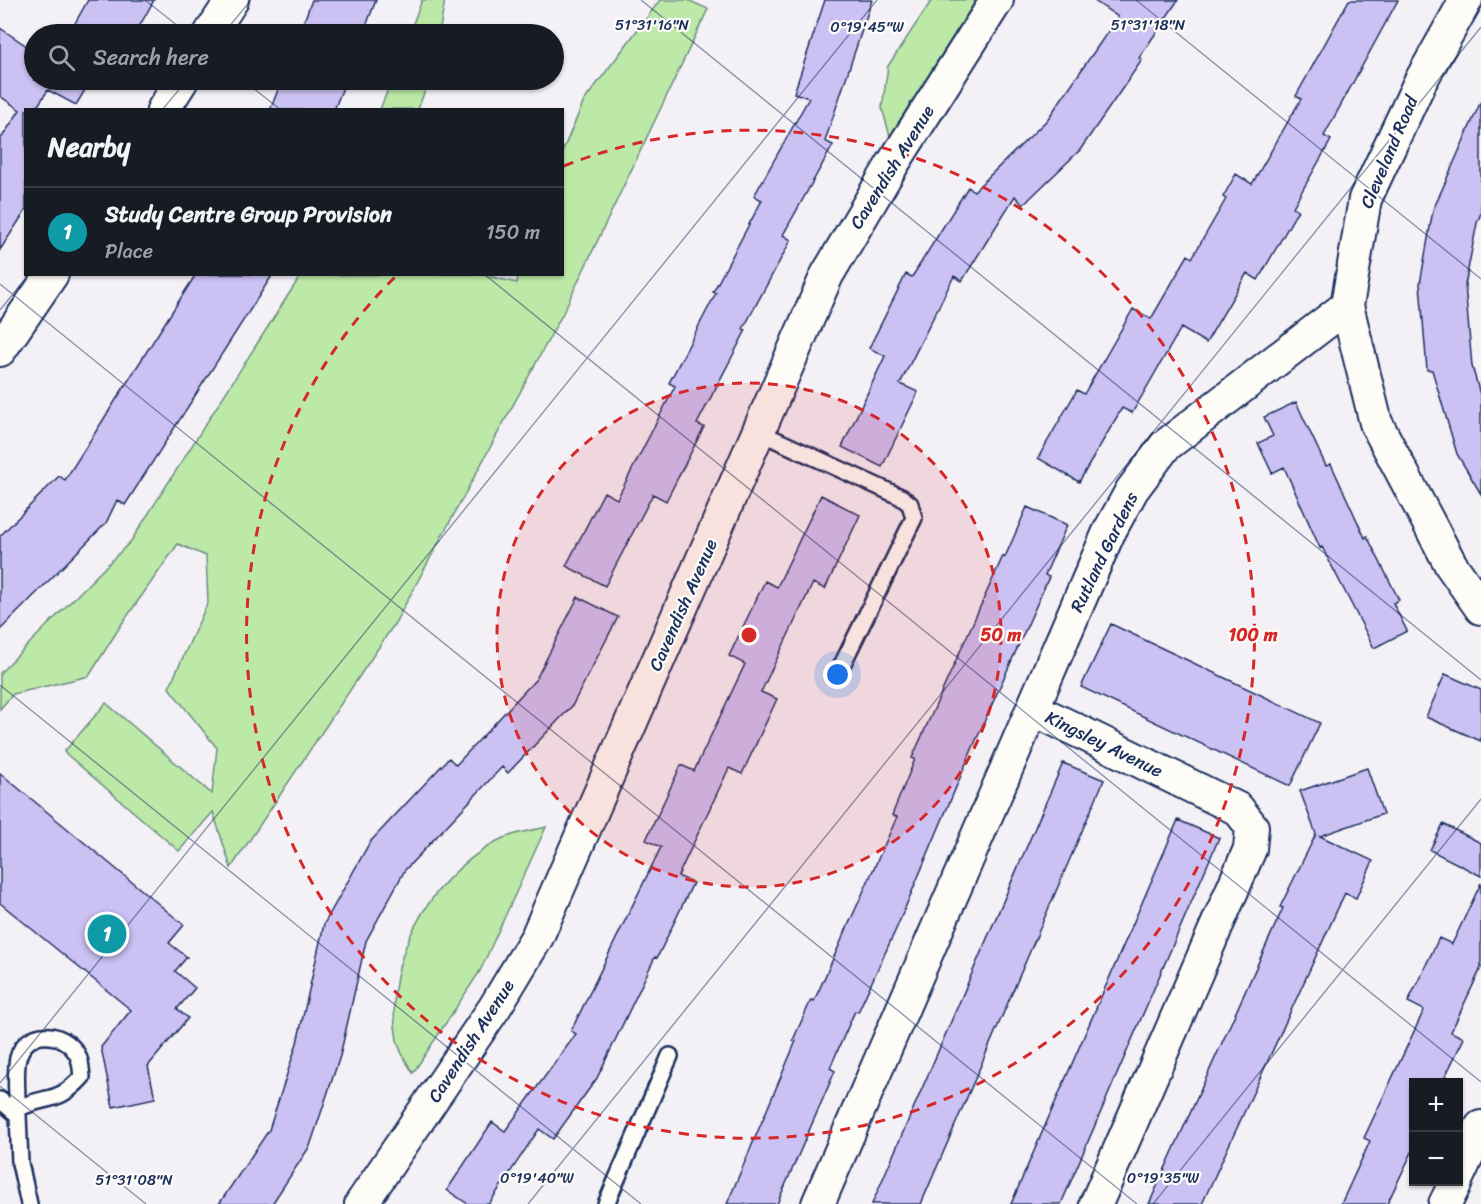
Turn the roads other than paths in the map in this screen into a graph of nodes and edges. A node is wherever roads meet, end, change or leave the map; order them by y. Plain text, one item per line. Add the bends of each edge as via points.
1 (232, 0) edge
2 (997, 0) edge
3 (1466, 0) edge
4 (216, 24) edge
5 (176, 90) edge
6 (164, 108) edge
7 (51, 276) edge
8 (1347, 306) junction
9 (0, 350) edge
10 (759, 432) junction
11 (1481, 608) edge
12 (839, 671) dead end
13 (1033, 709) junction
14 (670, 1056) dead end
15 (0, 1100) edge
16 (18, 1112) junction
17 (1481, 1127) edge
18 (1463, 1165) edge
19 (1454, 1186) edge
20 (29, 1204) edge
21 (361, 1204) edge
22 (606, 1204) edge
23 (818, 1204) edge
24 (1096, 1204) edge
25 (1445, 1204) edge

1 - 4 street
2 - 10 street, Cavendish Avenue via 827,275
3 - 8 street, Cleveland Road via 1420,82 1365,199
5 - 6 street
7 - 9 street
8 - 11 street, Cleveland Road via 1376,423 1451,565
8 - 13 street, Rutland Gardens via 1165,446 1132,490 1109,532
10 - 12 lane via 910,504 914,518
10 - 21 street, Cavendish Avenue via 537,938 495,1007
13 - 23 street, Kingsley Avenue
13 - 24 street, Kingsley Avenue via 1238,809 1252,827 1250,849
14 - 22 lane
15 - 16 lane
16 - 16 lane via 18,1057 22,1050 41,1035 50,1034 69,1043 79,1056 82,1077 59,1097 30,1103
16 - 20 lane via 20,1163
17 - 18 street
19 - 25 street

